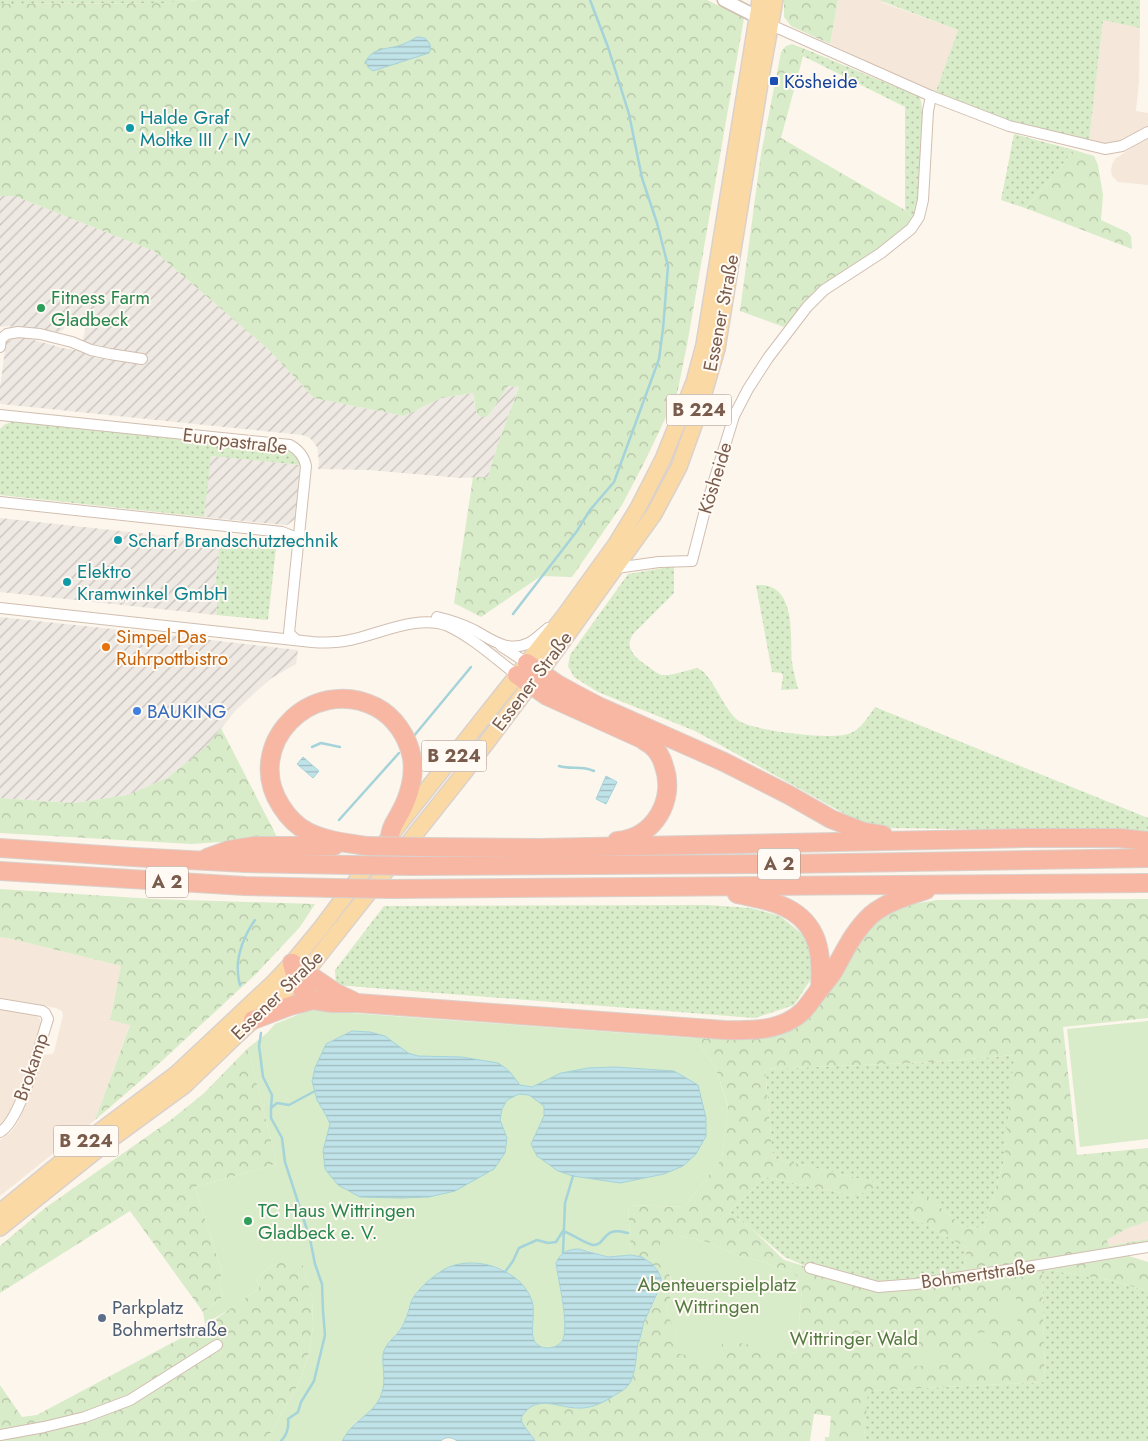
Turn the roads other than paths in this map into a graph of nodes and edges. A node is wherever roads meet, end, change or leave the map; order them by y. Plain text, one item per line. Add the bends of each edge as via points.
1 (724, 0) edge
2 (760, 0) edge
3 (775, 0) edge
4 (757, 18) junction
5 (771, 24) junction
6 (931, 96) junction
7 (1148, 132) edge
8 (0, 347) edge
9 (142, 359) dead end
10 (0, 415) edge
11 (0, 502) edge
12 (298, 546) junction
13 (616, 568) junction
14 (0, 608) edge
15 (564, 616) junction
16 (391, 630) junction
17 (296, 640) junction
18 (496, 643) junction
19 (529, 674) junction
20 (390, 836) junction
21 (915, 841) junction
22 (1148, 841) edge
23 (367, 846) junction
24 (0, 848) edge
25 (540, 848) junction
26 (1148, 858) edge
27 (199, 860) junction
28 (0, 870) edge
29 (1148, 883) edge
30 (941, 884) junction
31 (710, 888) junction
32 (298, 972) junction
33 (820, 990) junction
34 (314, 1000) junction
35 (357, 1002) junction
36 (0, 1004) edge
37 (253, 1020) junction
38 (0, 1132) edge
39 (0, 1212) edge
40 (0, 1228) edge
41 (1148, 1247) edge
42 (810, 1268) dead end
43 (217, 1345) dead end
44 (0, 1435) edge

1 - 4 street
2 - 4 main road, Essener Straße / B 224
3 - 5 main road, Essener Straße / B 224
4 - 5 street
4 - 15 main road, Essener Straße / B 224 via 706,335 694,382 663,460 638,508 600,569
5 - 6 street
5 - 13 main road, Essener Straße / B 224 via 717,349 679,467 654,514
6 - 7 street via 1009,126 1105,149 1122,146
6 - 13 street, Kösheide via 919,217 911,229 881,253 824,290 768,358 734,416 692,560
8 - 9 street via 1,339 18,332 40,334 91,350
10 - 12 street, Europastraße via 290,445 298,450 306,466
11 - 12 street via 280,532 292,536
12 - 17 street, Europastraße via 289,633
13 - 19 main road, Essener Straße / B 224
14 - 17 street
15 - 18 street via 529,643 511,647
15 - 19 main road, Essener Straße / B 224
16 - 17 street via 348,641
16 - 18 street via 413,619 434,617 451,620
16 - 19 street via 413,623 430,622 446,626
18 - 19 street
19 - 20 main road, Essener Straße / B 224
19 - 21 highway via 724,762 831,819 864,832
19 - 25 highway via 547,696 652,746 663,764 668,784 659,817 636,836 622,841 548,843
19 - 32 main road, Essener Straße / B 224 via 463,774
20 - 23 highway via 410,788 412,759 405,737 384,712 369,704 341,698 320,701 301,711 279,735 270,764 274,793 286,814 307,831
20 - 32 main road, Essener Straße / B 224 via 321,928
21 - 22 highway via 1119,838
21 - 25 highway
23 - 25 highway, bridge
23 - 27 highway via 254,846
24 - 27 highway, A 2
26 - 27 highway, A 2, bridge via 411,866
28 - 31 highway, A 2, bridge via 245,886
29 - 30 highway, A 2
30 - 31 highway, A 2
30 - 33 highway via 896,900 870,916 851,938
31 - 33 highway via 773,903 792,911 805,922 820,950
32 - 34 highway via 306,995
32 - 35 highway
32 - 37 main road, Essener Straße / B 224
32 - 39 main road, Essener Straße / B 224 via 274,982 176,1074
33 - 35 highway via 802,1012 788,1022 751,1030
34 - 35 highway
34 - 37 highway
36 - 38 street, Brokamp via 42,1011 48,1019 28,1083 6,1129
37 - 40 main road, Essener Straße / B 224 via 184,1086 106,1143
41 - 42 street, Bohmertstraße via 916,1284 878,1287
43 - 44 street via 130,1400 85,1417

